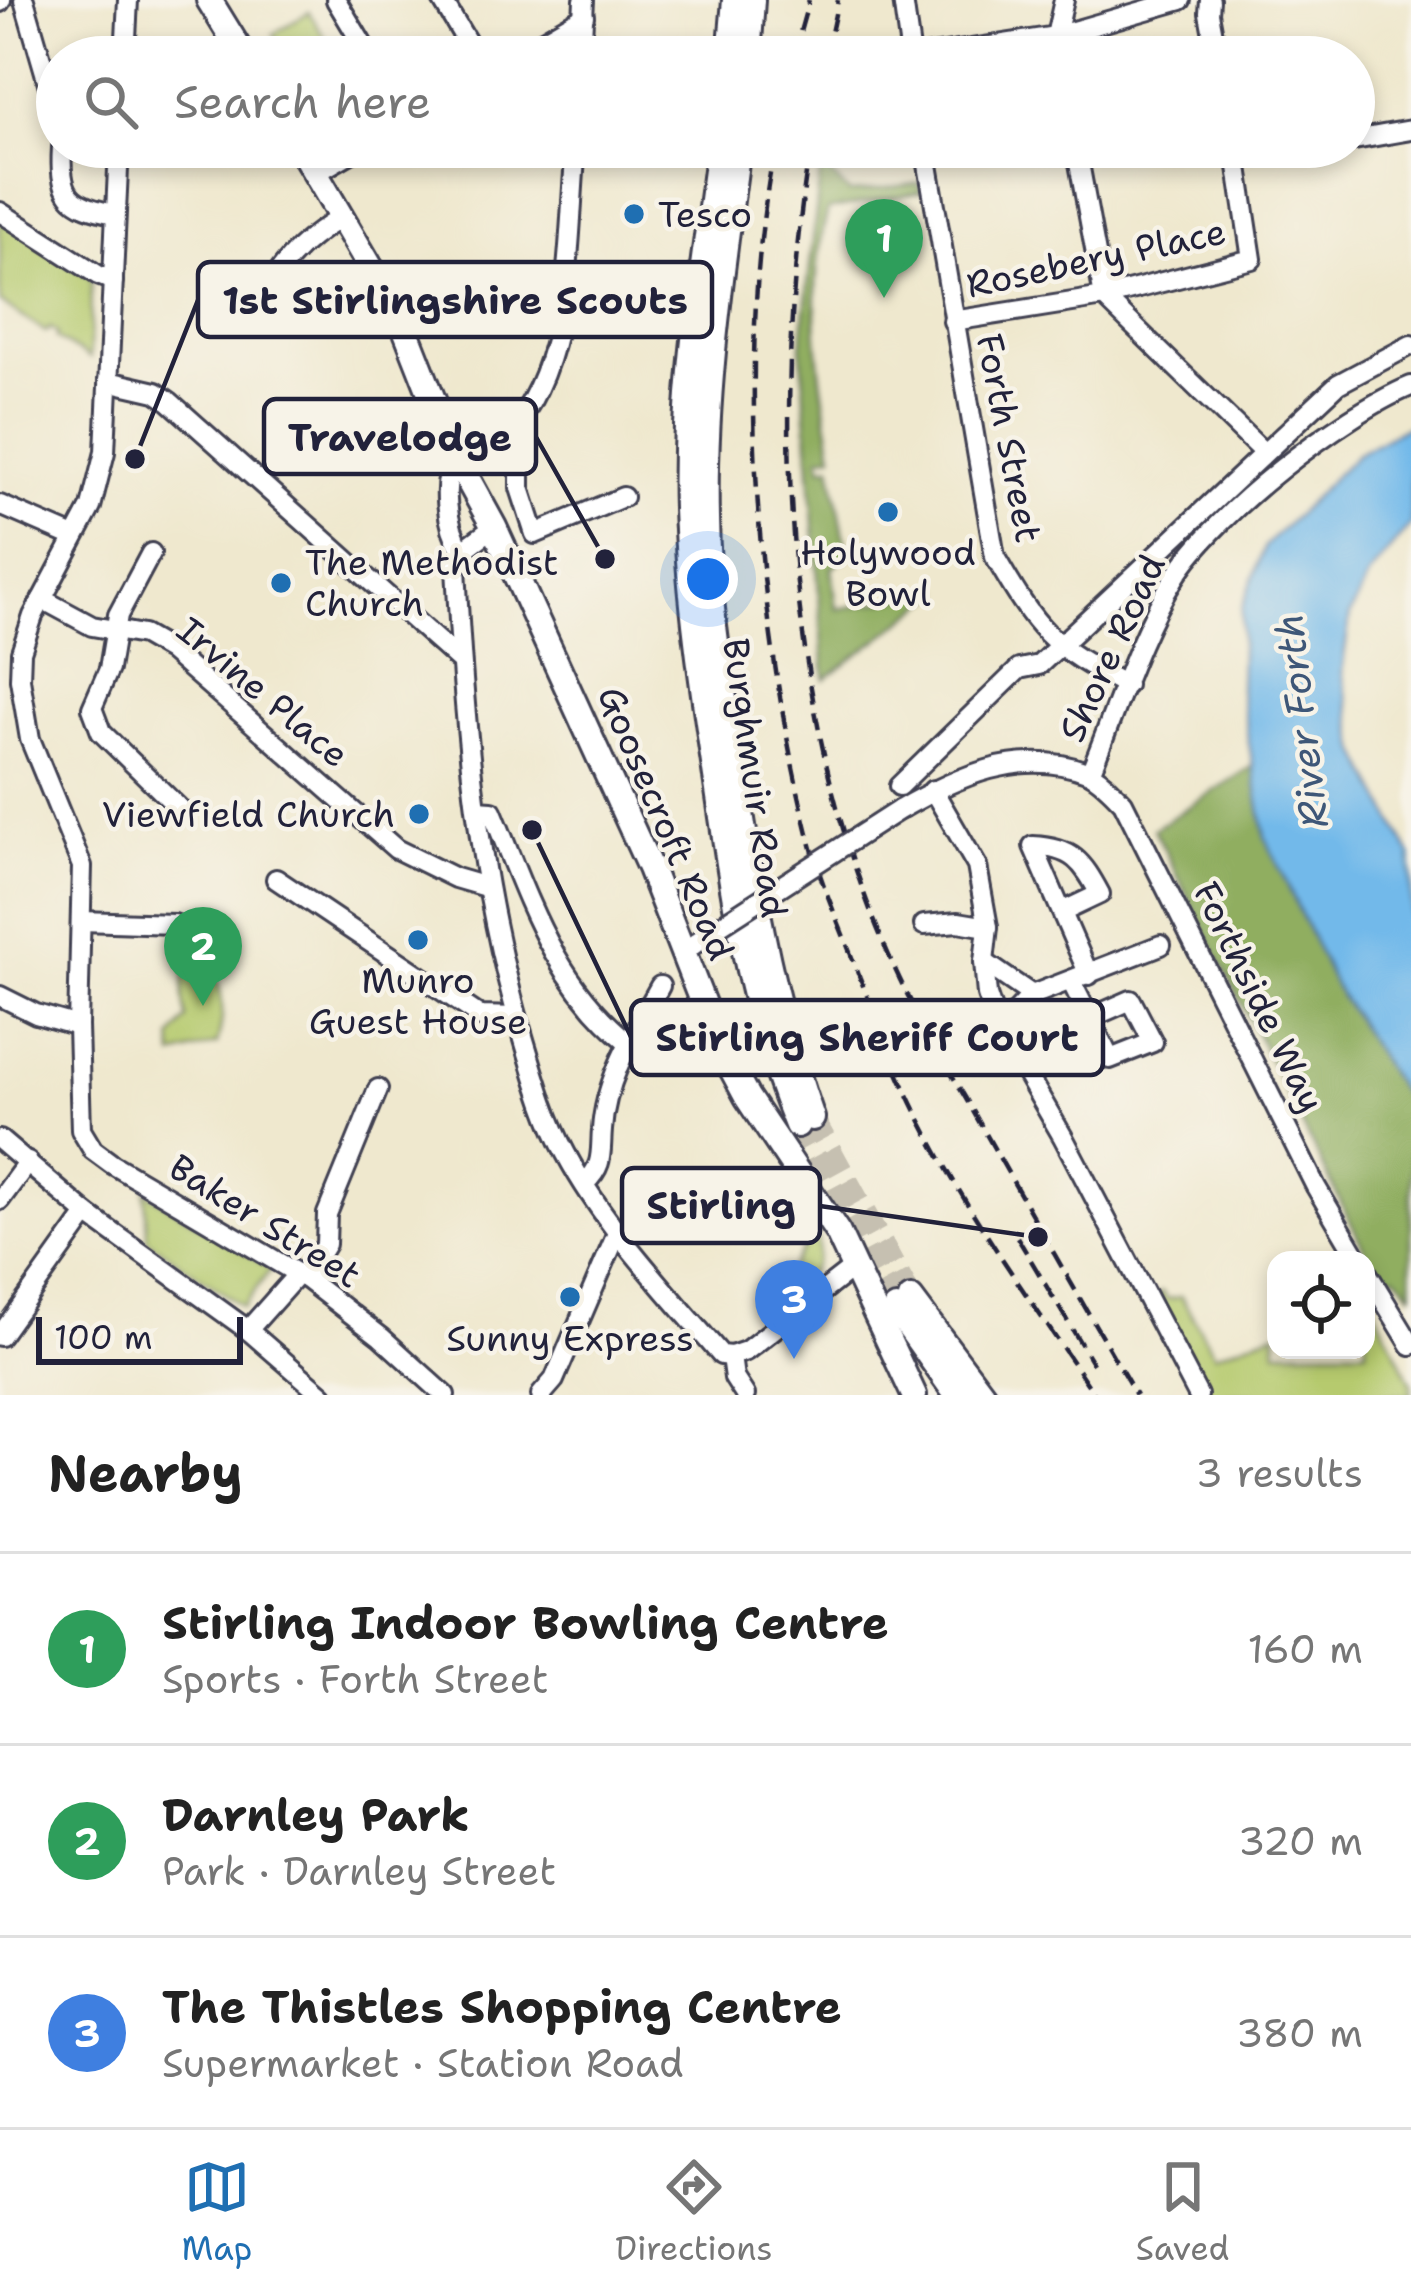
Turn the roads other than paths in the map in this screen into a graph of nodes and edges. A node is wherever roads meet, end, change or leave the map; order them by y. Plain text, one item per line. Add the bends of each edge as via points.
1 (24, 0) edge
2 (128, 0) edge
3 (209, 0) edge
4 (336, 0) edge
5 (442, 0) edge
6 (735, 0) edge
7 (752, 0) edge
8 (903, 0) edge
9 (1064, 0) edge
10 (1181, 0) edge
11 (1210, 0) edge
12 (584, 8) edge
13 (126, 36) edge
14 (231, 36) edge
15 (357, 36) edge
16 (463, 36) edge
17 (544, 36) edge
18 (732, 36) edge
19 (749, 36) edge
20 (911, 36) edge
21 (1056, 36) joint
22 (1213, 36) edge
23 (36, 41) edge
24 (1411, 130) edge
25 (1375, 136) edge
26 (60, 168) edge
27 (118, 168) edge
28 (313, 168) edge
29 (325, 168) edge
30 (574, 168) edge
31 (716, 168) edge
32 (734, 168) edge
33 (928, 168) edge
34 (1080, 168) edge
35 (1238, 168) edge
36 (316, 173) junction
37 (0, 212) edge
38 (115, 214) junction
39 (342, 217) junction
40 (113, 280) junction
41 (1104, 297) junction
42 (953, 321) junction
43 (247, 323) dead end
44 (1411, 344) edge
45 (108, 381) junction
46 (1411, 386) edge
47 (508, 436) junction
48 (1263, 452) junction
49 (459, 464) junction
50 (623, 497) dead end
51 (0, 505) edge
52 (494, 527) junction
53 (74, 537) junction
54 (463, 551) junction
55 (152, 553) dead end
56 (42, 599) junction
57 (116, 632) junction
58 (1058, 645) junction
59 (461, 662) junction
60 (1126, 685) junction
61 (1090, 773) junction
62 (899, 786) dead end
63 (933, 790) junction
64 (484, 811) junction
65 (182, 812) dead end
66 (276, 879) dead end
67 (486, 887) junction
68 (1062, 912) junction
69 (535, 915) junction
70 (81, 921) junction
71 (924, 925) dead end
72 (494, 927) junction
73 (988, 927) junction
74 (192, 932) dead end
75 (1161, 945) dead end
76 (684, 952) junction
77 (984, 962) junction
78 (1081, 979) junction
79 (660, 986) dead end
80 (1032, 995) junction
81 (0, 996) edge
82 (517, 1017) junction
83 (1090, 1018) junction
84 (78, 1026) junction
85 (1000, 1029) junction
86 (628, 1043) junction
87 (377, 1089) dead end
88 (0, 1140) edge
89 (28, 1162) junction
90 (585, 1183) junction
91 (0, 1200) edge
92 (87, 1214) junction
93 (618, 1231) junction
94 (1354, 1251) edge
95 (854, 1268) junction
96 (300, 1277) junction
97 (1375, 1285) edge
98 (248, 1330) junction
99 (0, 1336) edge
100 (1411, 1345) edge
101 (730, 1356) junction
102 (323, 1395) edge
103 (445, 1395) edge
104 (541, 1395) edge
105 (745, 1395) edge
106 (914, 1395) edge
107 (957, 1395) edge
108 (983, 1395) edge
109 (1198, 1395) edge

1 - 23 street
2 - 13 street
3 - 14 main road
4 - 15 street
5 - 16 street
6 - 18 main road
7 - 19 main road
8 - 20 street
9 - 21 street
10 - 21 street
11 - 22 street
12 - 17 street
24 - 25 street
26 - 38 street via 73,201
27 - 38 street, Baker Street
28 - 36 main road, Goosecroft Road
29 - 36 street
30 - 47 street via 559,329 539,386
31 - 32 main road, Burghmuir Road via 689,435 694,618 740,931 777,1077 805,1122 759,929 706,521 715,322
33 - 42 street, Forth Street
34 - 41 street
35 - 41 street, Rosebery Place via 1252,259
36 - 39 main road, Goosecroft Road
37 - 40 street
38 - 40 street, Baker Street
39 - 43 street via 292,252
39 - 49 main road, Goosecroft Road via 402,321
40 - 45 street, Baker Street
41 - 42 street, Rosebery Place
41 - 48 street
42 - 58 street, Forth Street via 995,556 1028,615
44 - 48 street via 1338,384
45 - 53 street, Baker Street via 103,464
45 - 59 street via 169,401
46 - 60 street, Shore Road via 1350,416 1199,546 1162,600
47 - 49 street
47 - 50 street via 535,534
48 - 58 street
49 - 52 main road, Goosecroft Road
49 - 54 street via 445,476 453,536
51 - 53 street
52 - 54 street
52 - 76 main road, Goosecroft Road
53 - 56 street, Baker Street
54 - 59 street via 456,567
55 - 57 street, Irvine Place
56 - 57 street, Irvine Place
56 - 70 street, Baker Street via 21,652 23,711 78,850
57 - 65 street, Irvine Place via 94,722
57 - 67 street, Irvine Place via 169,650 396,849
58 - 60 street, Forth Street
58 - 62 street via 1039,665 1019,669
59 - 64 street
60 - 61 street, Shore Road
61 - 63 street, Shore Road via 1007,764
61 - 94 street, Forthside Way via 1124,802
63 - 73 street via 977,866
63 - 76 street, Shore Road, bridge
64 - 67 street
64 - 69 street
66 - 82 street via 480,1016
67 - 72 street
68 - 68 street via 1033,846 1073,856 1100,895
68 - 78 street
69 - 72 street
69 - 86 street via 569,982
70 - 74 street via 174,924
70 - 84 street, Baker Street
71 - 73 street
72 - 82 street
73 - 77 street
75 - 78 street
76 - 95 main road, Goosecroft Road via 719,1046
77 - 80 street
77 - 85 street
78 - 80 street
78 - 83 street
79 - 86 street
80 - 85 street
81 - 84 street
82 - 90 street via 542,1100
83 - 83 street via 1110,1059 1153,1042 1131,1000
84 - 96 street, Baker Street via 81,1130 93,1150
85 - 109 street
86 - 90 street via 608,1095 600,1166
87 - 96 street via 327,1214 326,1244
88 - 89 street
89 - 91 street
89 - 92 street
90 - 93 street
92 - 98 street
92 - 99 street
93 - 101 street via 721,1355
93 - 104 street
95 - 101 street
95 - 106 main road, Goosecroft Road
96 - 98 street
96 - 103 street, Baker Street
97 - 100 street
98 - 102 street
101 - 105 street
107 - 108 main road via 903,1304

